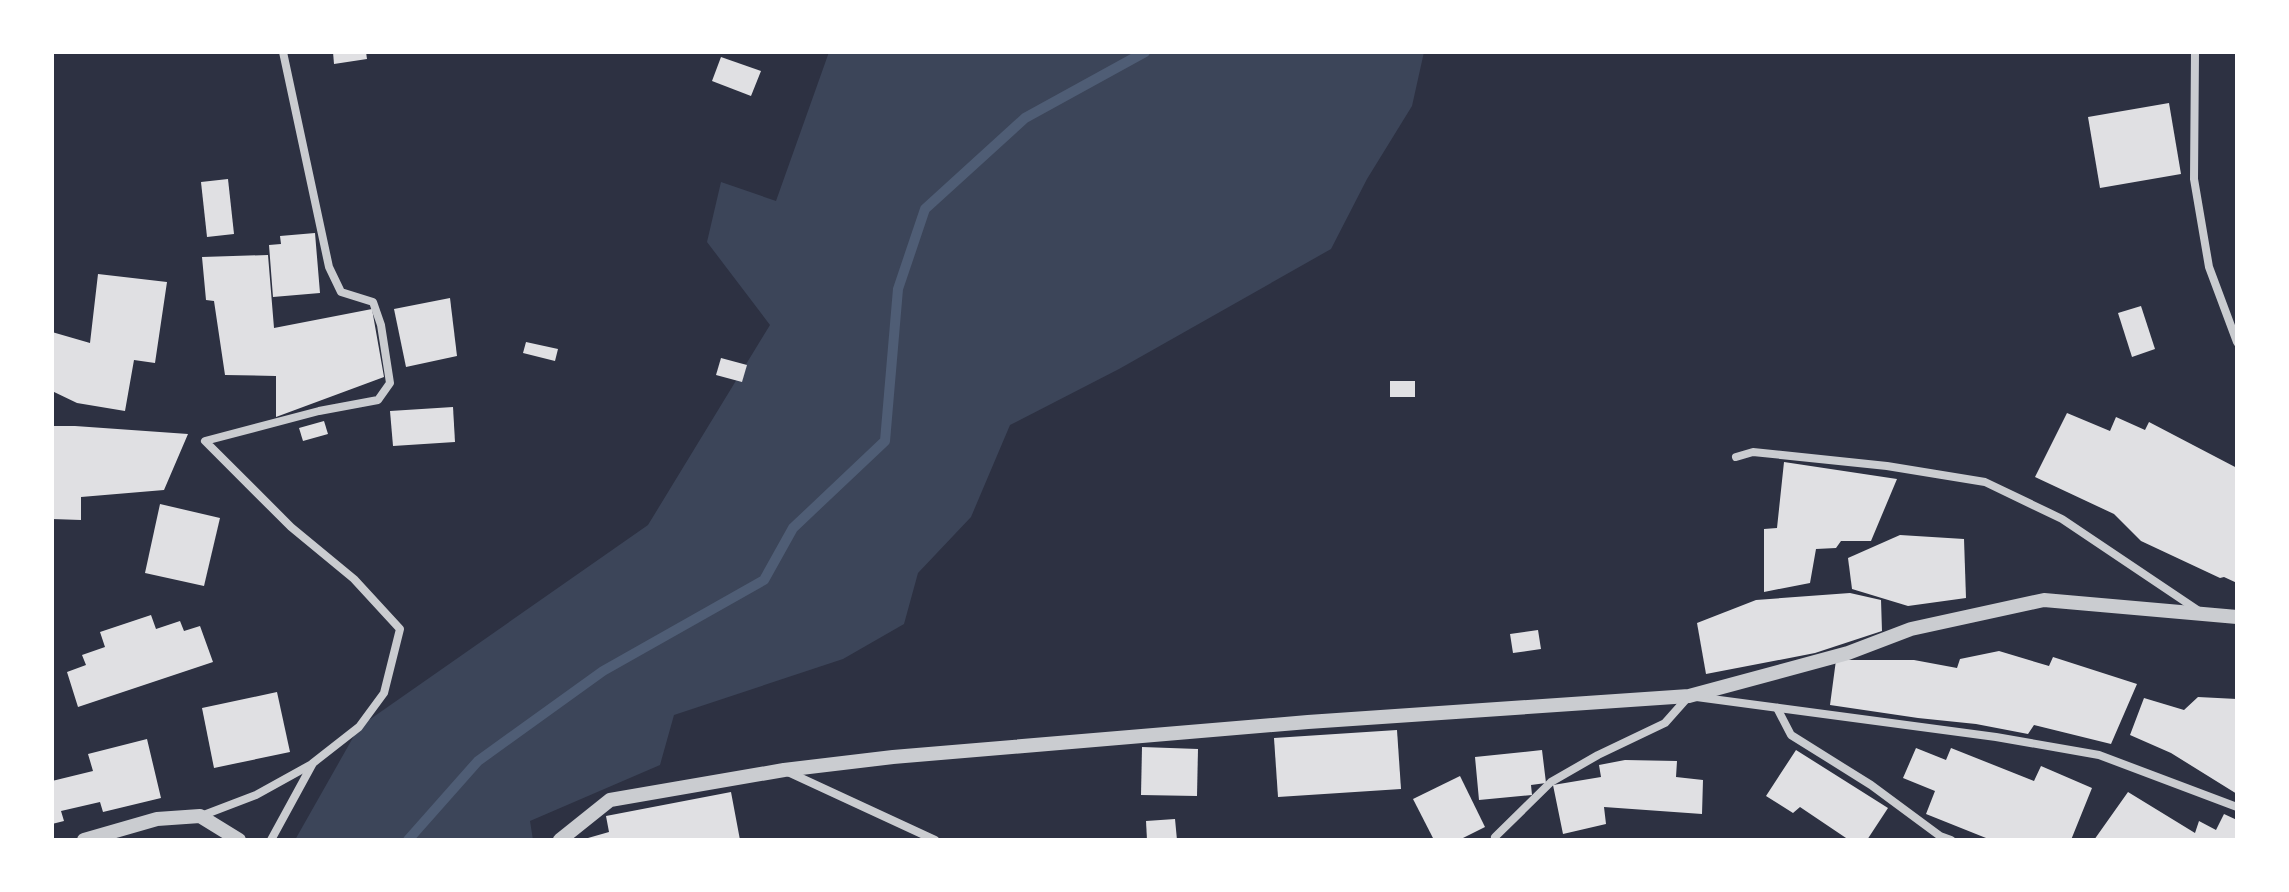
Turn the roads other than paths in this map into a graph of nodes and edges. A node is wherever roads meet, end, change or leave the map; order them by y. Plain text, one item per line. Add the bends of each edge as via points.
1 (283, 52) edge
2 (2195, 52) edge
3 (2237, 342) edge
4 (1736, 457) dead end
5 (2203, 613) junction
6 (2237, 617) edge
7 (1689, 696) junction
8 (1777, 708) junction
9 (313, 763) junction
10 (784, 770) junction
11 (2237, 807) edge
12 (200, 816) junction
13 (1495, 837) dead end
14 (84, 840) edge
15 (239, 840) edge
16 (271, 840) edge
17 (560, 840) edge
18 (935, 840) edge
19 (1951, 840) edge

1 - 9 street via 329,267 341,292 373,302 390,383 378,400 205,441 291,527 354,579 400,629 384,693 359,727
2 - 3 street via 2194,179 2209,267
4 - 5 street via 1753,452 1783,455 1985,482 2062,519
5 - 6 street
5 - 7 street via 2044,600 1911,629 1848,653
7 - 8 street
7 - 10 street via 1308,722
7 - 13 street via 1665,723 1551,782
8 - 11 street via 2099,755
8 - 19 street via 1791,735
9 - 12 street via 256,795
9 - 16 street
10 - 17 street via 610,800
10 - 18 street
12 - 14 street via 157,819
12 - 15 street

